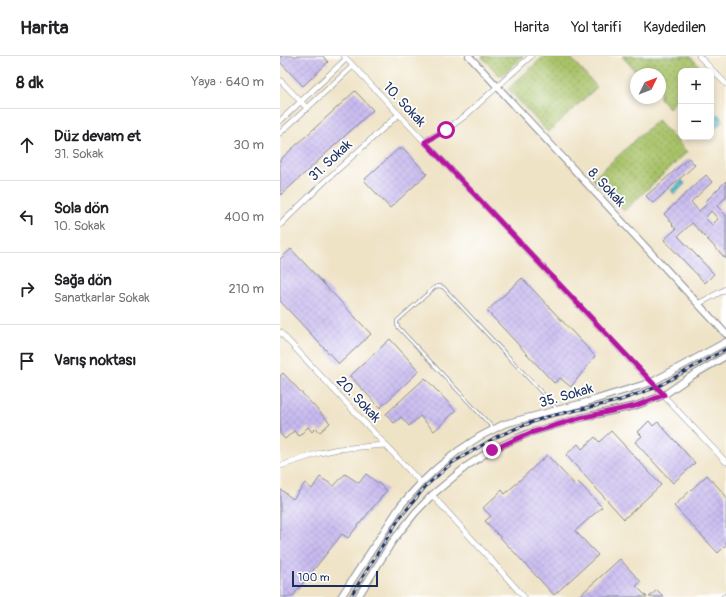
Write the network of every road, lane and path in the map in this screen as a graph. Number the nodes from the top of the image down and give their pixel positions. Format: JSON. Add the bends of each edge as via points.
{"nodes":[{"id":1,"x":469,"y":56,"type":"edge"},
{"id":2,"x":531,"y":56,"type":"edge"},
{"id":3,"x":699,"y":56,"type":"edge"},
{"id":4,"x":345,"y":57,"type":"edge"},
{"id":5,"x":353,"y":66,"type":"junction"},
{"id":6,"x":280,"y":80,"type":"edge"},
{"id":7,"x":726,"y":84,"type":"edge"},
{"id":8,"x":498,"y":86,"type":"junction"},
{"id":9,"x":300,"y":102,"type":"junction"},
{"id":10,"x":307,"y":108,"type":"junction"},
{"id":11,"x":398,"y":114,"type":"junction"},
{"id":12,"x":280,"y":121,"type":"edge"},
{"id":13,"x":280,"y":133,"type":"edge"},
{"id":14,"x":425,"y":142,"type":"junction"},
{"id":15,"x":280,"y":225,"type":"edge"},
{"id":16,"x":726,"y":289,"type":"edge"},
{"id":17,"x":698,"y":304,"type":"junction"},
{"id":18,"x":280,"y":332,"type":"edge"},
{"id":19,"x":726,"y":334,"type":"edge"},
{"id":20,"x":726,"y":342,"type":"edge"},
{"id":21,"x":726,"y":356,"type":"edge"},
{"id":22,"x":652,"y":382,"type":"junction"},
{"id":23,"x":664,"y":395,"type":"junction"},
{"id":24,"x":559,"y":410,"type":"junction"},
{"id":25,"x":494,"y":430,"type":"junction"},
{"id":26,"x":385,"y":445,"type":"junction"},
{"id":27,"x":726,"y":462,"type":"edge"},
{"id":28,"x":280,"y":466,"type":"edge"},
{"id":29,"x":421,"y":483,"type":"junction"},
{"id":30,"x":432,"y":495,"type":"junction"},
{"id":31,"x":340,"y":597,"type":"edge"},
{"id":32,"x":358,"y":597,"type":"edge"},
{"id":33,"x":524,"y":597,"type":"edge"}],
"edges":[{"from":1,"to":8,"type":"street","name":"8. Sokak"},
{"from":2,"to":8,"type":"street"},
{"from":3,"to":7,"type":"street"},
{"from":4,"to":5,"type":"street","name":"10. Sokak"},
{"from":4,"to":9,"type":"street"},
{"from":5,"to":10,"type":"street"},
{"from":5,"to":11,"type":"street","name":"10. Sokak"},
{"from":6,"to":9,"type":"street"},
{"from":8,"to":14,"type":"street","via":[[446,130]]},
{"from":8,"to":17,"type":"street","name":"8. Sokak"},
{"from":9,"to":10,"type":"street"},
{"from":9,"to":12,"type":"street"},
{"from":10,"to":13,"type":"street"},
{"from":11,"to":14,"type":"street","name":"10. Sokak"},
{"from":11,"to":15,"type":"street","name":"31. Sokak"},
{"from":14,"to":22,"type":"street","name":"10. Sokak"},
{"from":16,"to":17,"type":"street"},
{"from":17,"to":19,"type":"street","name":"8. Sokak"},
{"from":18,"to":26,"type":"street","name":"20. Sokak"},
{"from":20,"to":22,"type":"street","name":"35. Sokak"},
{"from":21,"to":23,"type":"street"},
{"from":22,"to":23,"type":"street","name":"10. Sokak"},
{"from":22,"to":24,"type":"street","name":"35. Sokak"},
{"from":23,"to":27,"type":"street","name":"10. Sokak"},
{"from":23,"to":30,"type":"street","via":[[635,406],[580,418],[530,433],[492,450],[467,466]]},
{"from":24,"to":25,"type":"street","name":"35. Sokak","via":[[504,424]]},
{"from":24,"to":25,"type":"lane","via":[[443,287],[435,287],[397,321],[398,327]]},
{"from":25,"to":29,"type":"street","name":"35. Sokak","via":[[458,451]]},
{"from":26,"to":28,"type":"street","via":[[338,449]]},
{"from":26,"to":29,"type":"street","name":"20. Sokak"},
{"from":29,"to":31,"type":"street","name":"35. Sokak","via":[[401,505]]},
{"from":30,"to":32,"type":"street","via":[[392,542]]},
{"from":30,"to":33,"type":"street"}]}
